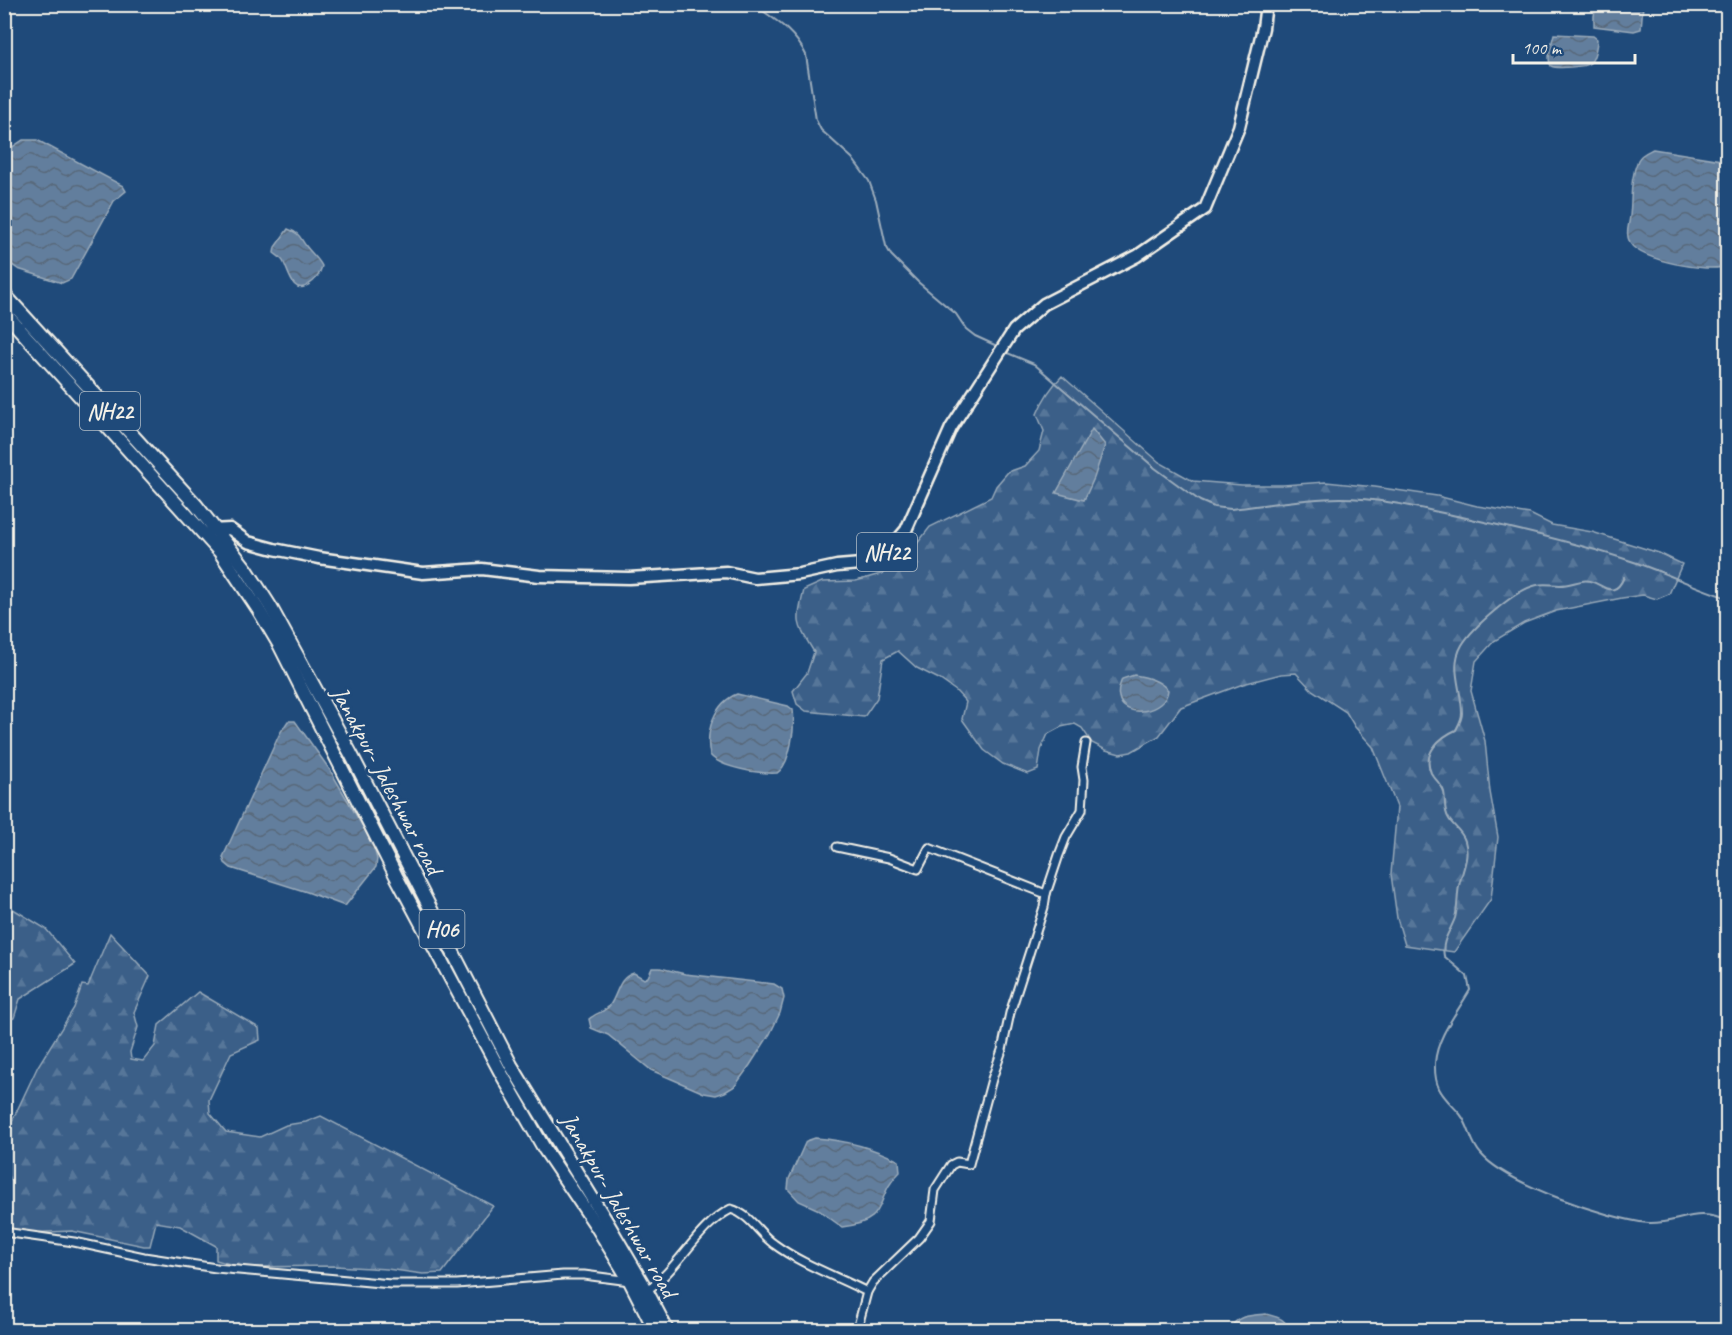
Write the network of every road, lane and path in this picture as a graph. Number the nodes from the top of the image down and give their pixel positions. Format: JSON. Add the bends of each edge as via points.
{"nodes":[{"id":1,"x":1266,"y":4,"type":"edge"},
{"id":2,"x":4,"y":294,"type":"edge"},
{"id":3,"x":4,"y":312,"type":"edge"},
{"id":4,"x":209,"y":532,"type":"junction"},
{"id":5,"x":1086,"y":743,"type":"dead end"},
{"id":6,"x":837,"y":847,"type":"dead end"},
{"id":7,"x":1046,"y":894,"type":"junction"},
{"id":8,"x":4,"y":1232,"type":"edge"},
{"id":9,"x":630,"y":1281,"type":"junction"},
{"id":10,"x":647,"y":1290,"type":"junction"},
{"id":11,"x":867,"y":1292,"type":"junction"},
{"id":12,"x":655,"y":1330,"type":"edge"},
{"id":13,"x":667,"y":1330,"type":"edge"},
{"id":14,"x":857,"y":1330,"type":"edge"}],
"edges":[{"from":1,"to":4,"type":"main road","number":"NH22","via":[[1239,127],[1205,209],[1137,256],[1044,304],[1014,330],[951,428],[906,530],[873,563],[755,578],[726,572],[629,578],[539,576],[482,568],[423,573],[274,549],[249,542],[230,529]]},
{"from":2,"to":4,"type":"highway","name":"Janakpur- Jaleshwar road","number":"NH22","via":[[196,506]]},
{"from":3,"to":4,"type":"highway","name":"Janakpur- Jaleshwar road","number":"NH22"},
{"from":4,"to":9,"type":"highway","name":"Janakpur- Jaleshwar road","number":"H06","via":[[280,646],[501,1073],[545,1150]]},
{"from":4,"to":10,"type":"highway","name":"Janakpur- Jaleshwar road","number":"H06","via":[[247,570],[280,624],[511,1065]]},
{"from":5,"to":7,"type":"street","via":[[1082,810],[1066,837]]},
{"from":6,"to":7,"type":"street","via":[[889,858],[918,869],[929,848]]},
{"from":7,"to":11,"type":"street","via":[[969,1164],[951,1165],[935,1190],[927,1228]]},
{"from":8,"to":9,"type":"street","via":[[216,1268],[391,1284],[458,1284],[574,1275]]},
{"from":9,"to":12,"type":"highway","name":"Janakpur- Jaleshwar road","number":"H06"},
{"from":10,"to":11,"type":"street","via":[[658,1284],[708,1227],[731,1209],[741,1211],[773,1243]]},
{"from":10,"to":13,"type":"highway","name":"Janakpur- Jaleshwar road","number":"H06"},
{"from":11,"to":14,"type":"street"}]}
